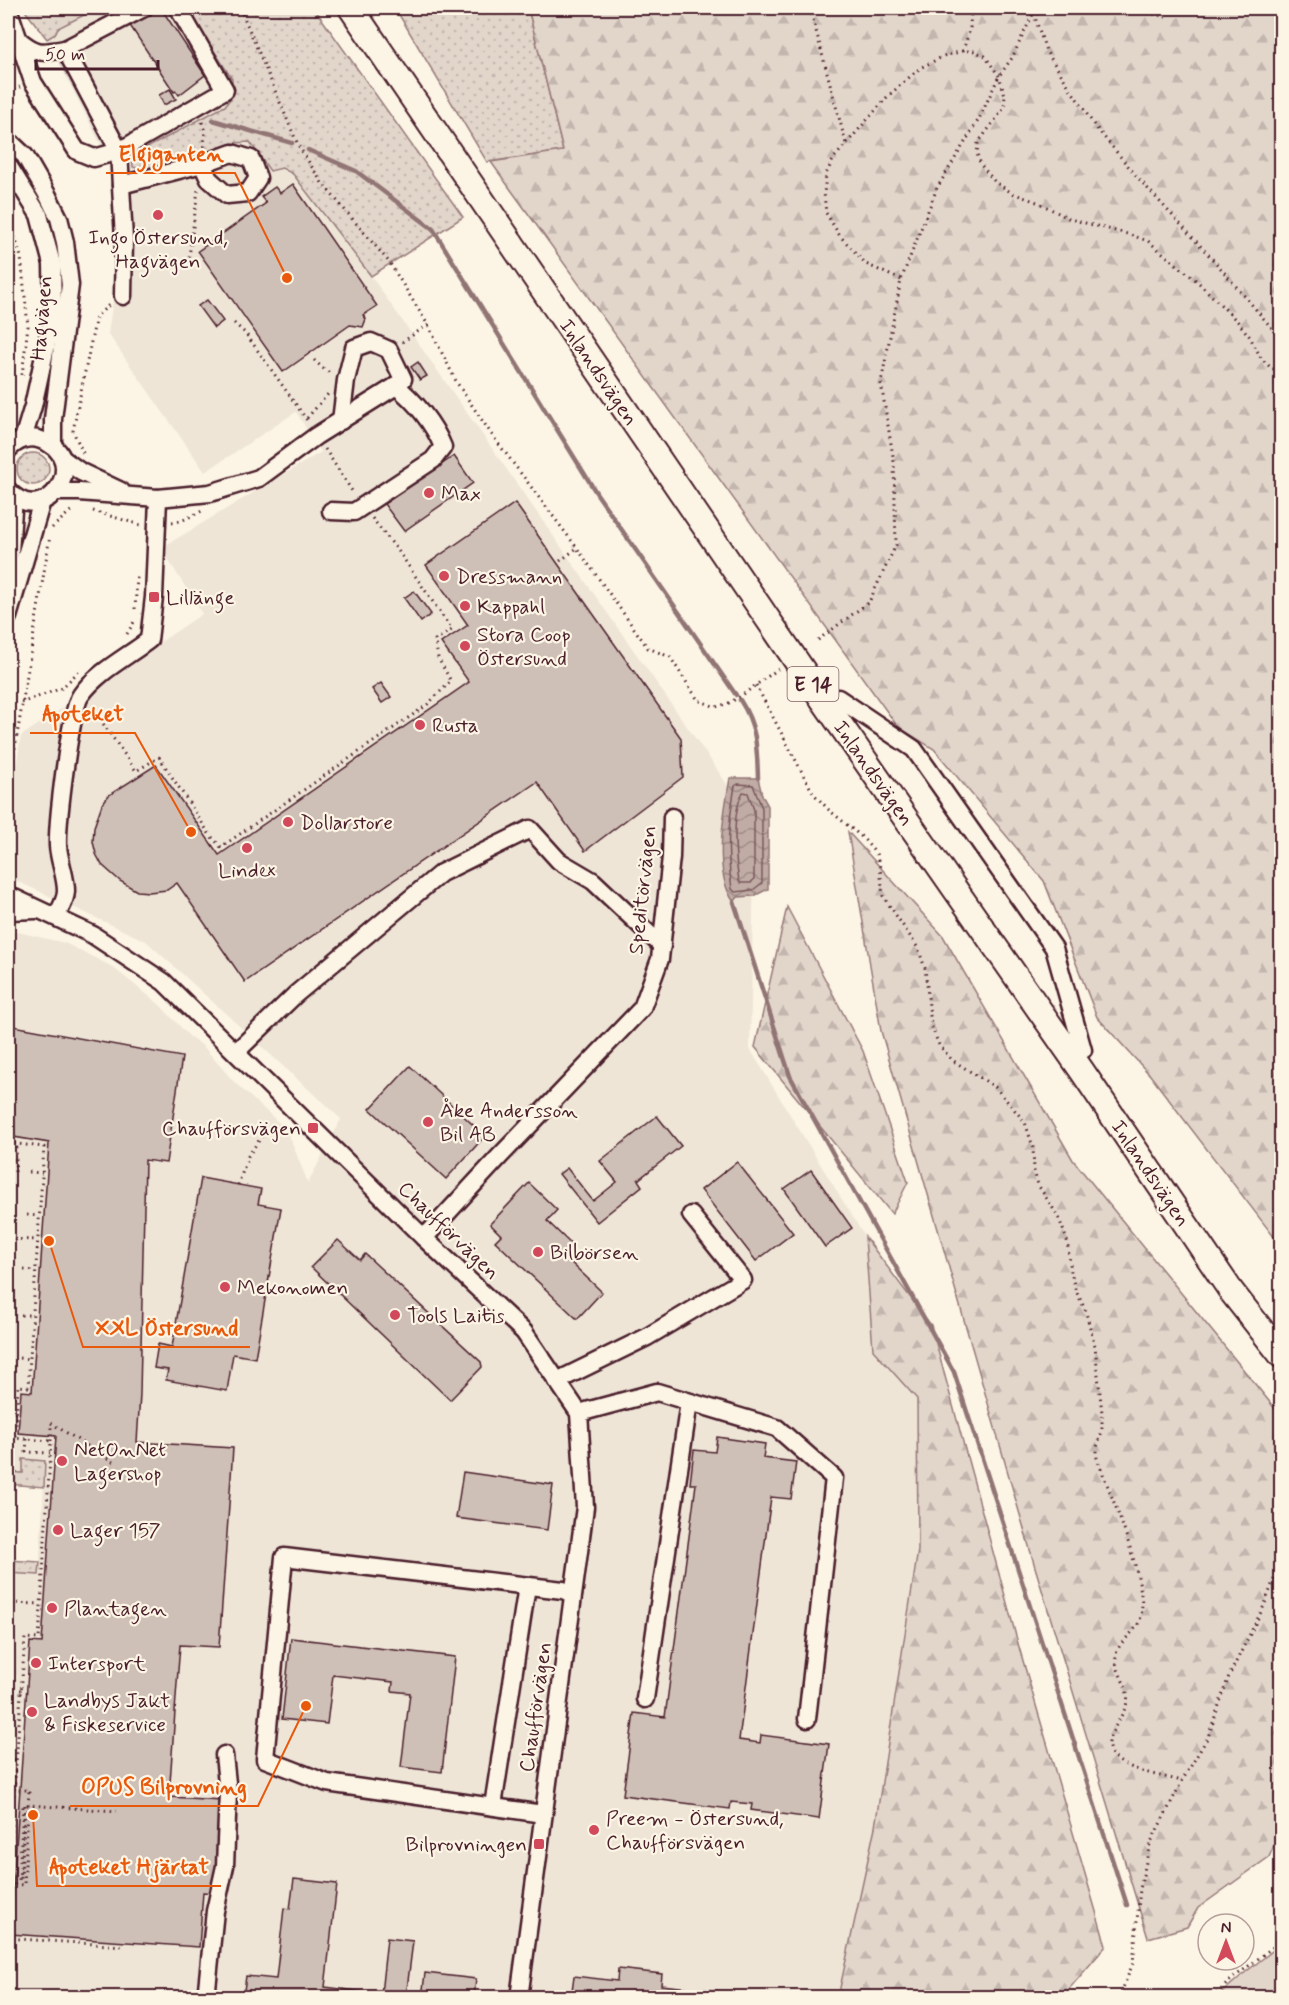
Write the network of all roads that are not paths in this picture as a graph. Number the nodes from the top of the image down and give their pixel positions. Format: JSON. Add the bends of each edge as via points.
{"nodes":[{"id":1,"x":8,"y":8,"type":"edge"},
{"id":2,"x":144,"y":8,"type":"edge"},
{"id":3,"x":177,"y":8,"type":"edge"},
{"id":4,"x":351,"y":8,"type":"edge"},
{"id":5,"x":367,"y":8,"type":"edge"},
{"id":6,"x":18,"y":39,"type":"junction"},
{"id":7,"x":65,"y":49,"type":"junction"},
{"id":8,"x":8,"y":140,"type":"edge"},
{"id":9,"x":119,"y":150,"type":"junction"},
{"id":10,"x":202,"y":164,"type":"dead end"},
{"id":11,"x":8,"y":165,"type":"edge"},
{"id":12,"x":121,"y":186,"type":"junction"},
{"id":13,"x":123,"y":296,"type":"road end"},
{"id":14,"x":396,"y":386,"type":"junction"},
{"id":15,"x":341,"y":421,"type":"junction"},
{"id":16,"x":23,"y":439,"type":"junction"},
{"id":17,"x":8,"y":450,"type":"edge"},
{"id":18,"x":58,"y":452,"type":"junction"},
{"id":19,"x":11,"y":493,"type":"edge"},
{"id":20,"x":49,"y":496,"type":"junction"},
{"id":21,"x":133,"y":496,"type":"junction"},
{"id":22,"x":158,"y":498,"type":"junction"},
{"id":23,"x":331,"y":511,"type":"dead end"},
{"id":24,"x":8,"y":580,"type":"edge"},
{"id":25,"x":8,"y":617,"type":"edge"},
{"id":26,"x":838,"y":698,"type":"junction"},
{"id":27,"x":672,"y":817,"type":"dead end"},
{"id":28,"x":8,"y":895,"type":"edge"},
{"id":29,"x":37,"y":910,"type":"junction"},
{"id":30,"x":8,"y":911,"type":"edge"},
{"id":31,"x":56,"y":917,"type":"junction"},
{"id":32,"x":662,"y":946,"type":"junction"},
{"id":33,"x":1083,"y":1050,"type":"junction"},
{"id":34,"x":236,"y":1053,"type":"junction"},
{"id":35,"x":691,"y":1215,"type":"dead end"},
{"id":36,"x":424,"y":1238,"type":"junction"},
{"id":37,"x":1281,"y":1331,"type":"edge"},
{"id":38,"x":1281,"y":1356,"type":"edge"},
{"id":39,"x":557,"y":1381,"type":"junction"},
{"id":40,"x":689,"y":1402,"type":"junction"},
{"id":41,"x":579,"y":1413,"type":"junction"},
{"id":42,"x":527,"y":1586,"type":"junction"},
{"id":43,"x":573,"y":1594,"type":"junction"},
{"id":44,"x":645,"y":1699,"type":"dead end"},
{"id":45,"x":807,"y":1719,"type":"dead end"},
{"id":46,"x":224,"y":1755,"type":"dead end"},
{"id":47,"x":494,"y":1806,"type":"junction"},
{"id":48,"x":543,"y":1814,"type":"junction"},
{"id":49,"x":206,"y":1998,"type":"edge"},
{"id":50,"x":519,"y":1998,"type":"edge"}],
"edges":[{"from":1,"to":6,"type":"street"},
{"from":2,"to":7,"type":"street"},
{"from":3,"to":9,"type":"street","via":[[225,90]]},
{"from":4,"to":38,"type":"highway","name":"Inlandsvägen","number":"E 14","via":[[803,670],[1231,1290]]},
{"from":5,"to":26,"type":"highway","name":"Inlandsvägen","number":"E 14","via":[[416,74]]},
{"from":6,"to":7,"type":"street","via":[[33,51]]},
{"from":6,"to":9,"type":"street","via":[[33,82],[77,151],[94,158]]},
{"from":7,"to":9,"type":"street"},
{"from":8,"to":18,"type":"street","name":"Hagvägen","via":[[25,156],[48,195],[65,242],[70,285],[53,419]]},
{"from":9,"to":12,"type":"street"},
{"from":10,"to":12,"type":"street"},
{"from":11,"to":16,"type":"street","name":"Hagvägen","via":[[39,215],[52,264],[53,315]]},
{"from":12,"to":13,"type":"street"},
{"from":14,"to":15,"type":"street"},
{"from":14,"to":15,"type":"street","via":[[403,379],[389,350],[371,342],[354,348]]},
{"from":14,"to":23,"type":"street","via":[[438,434],[443,447],[433,460],[354,512]]},
{"from":15,"to":22,"type":"street","via":[[258,478],[210,493]]},
{"from":16,"to":17,"type":"street"},
{"from":16,"to":18,"type":"street","via":[[39,438]]},
{"from":18,"to":20,"type":"street","name":"Hagvägen","via":[[63,480]]},
{"from":18,"to":21,"type":"street","via":[[81,472]]},
{"from":19,"to":20,"type":"street","via":[[25,502]]},
{"from":19,"to":24,"type":"street"},
{"from":20,"to":21,"type":"street","via":[[79,492]]},
{"from":20,"to":25,"type":"street"},
{"from":21,"to":22,"type":"street"},
{"from":22,"to":31,"type":"street","via":[[149,640],[101,675],[79,698],[74,712],[58,846],[66,892]]},
{"from":26,"to":33,"type":"highway","name":"Inlandsvägen","number":"E 14"},
{"from":26,"to":33,"type":"street","via":[[914,749],[1048,939],[1054,948]]},
{"from":27,"to":32,"type":"street","name":"Speditörvägen"},
{"from":28,"to":29,"type":"street","name":"Chaufförvägen"},
{"from":29,"to":30,"type":"street","name":"Chaufförvägen"},
{"from":29,"to":31,"type":"street","name":"Chaufförvägen"},
{"from":31,"to":34,"type":"street","name":"Chaufförvägen","via":[[107,942],[164,982]]},
{"from":32,"to":34,"type":"street","via":[[593,881],[559,861],[530,829],[441,873],[296,994]]},
{"from":32,"to":36,"type":"street","name":"Speditörvägen","via":[[642,1008]]},
{"from":33,"to":37,"type":"highway","name":"Inlandsvägen","number":"E 14"},
{"from":34,"to":36,"type":"street","name":"Chaufförvägen"},
{"from":35,"to":39,"type":"street","via":[[742,1280],[647,1337]]},
{"from":36,"to":39,"type":"street","name":"Chaufförvägen","via":[[524,1332]]},
{"from":39,"to":41,"type":"street","name":"Chaufförvägen"},
{"from":40,"to":41,"type":"street","via":[[657,1392]]},
{"from":40,"to":44,"type":"street"},
{"from":40,"to":45,"type":"street","via":[[777,1428],[834,1478]]},
{"from":41,"to":43,"type":"street","name":"Chaufförvägen","via":[[585,1507]]},
{"from":42,"to":43,"type":"street"},
{"from":42,"to":47,"type":"street"},
{"from":42,"to":47,"type":"street","via":[[284,1557],[265,1759],[327,1783]]},
{"from":43,"to":48,"type":"street","name":"Chaufförvägen"},
{"from":46,"to":49,"type":"street","via":[[228,1792],[225,1866],[215,1911]]},
{"from":47,"to":48,"type":"street"},
{"from":48,"to":50,"type":"street","name":"Chaufförvägen"}]}
